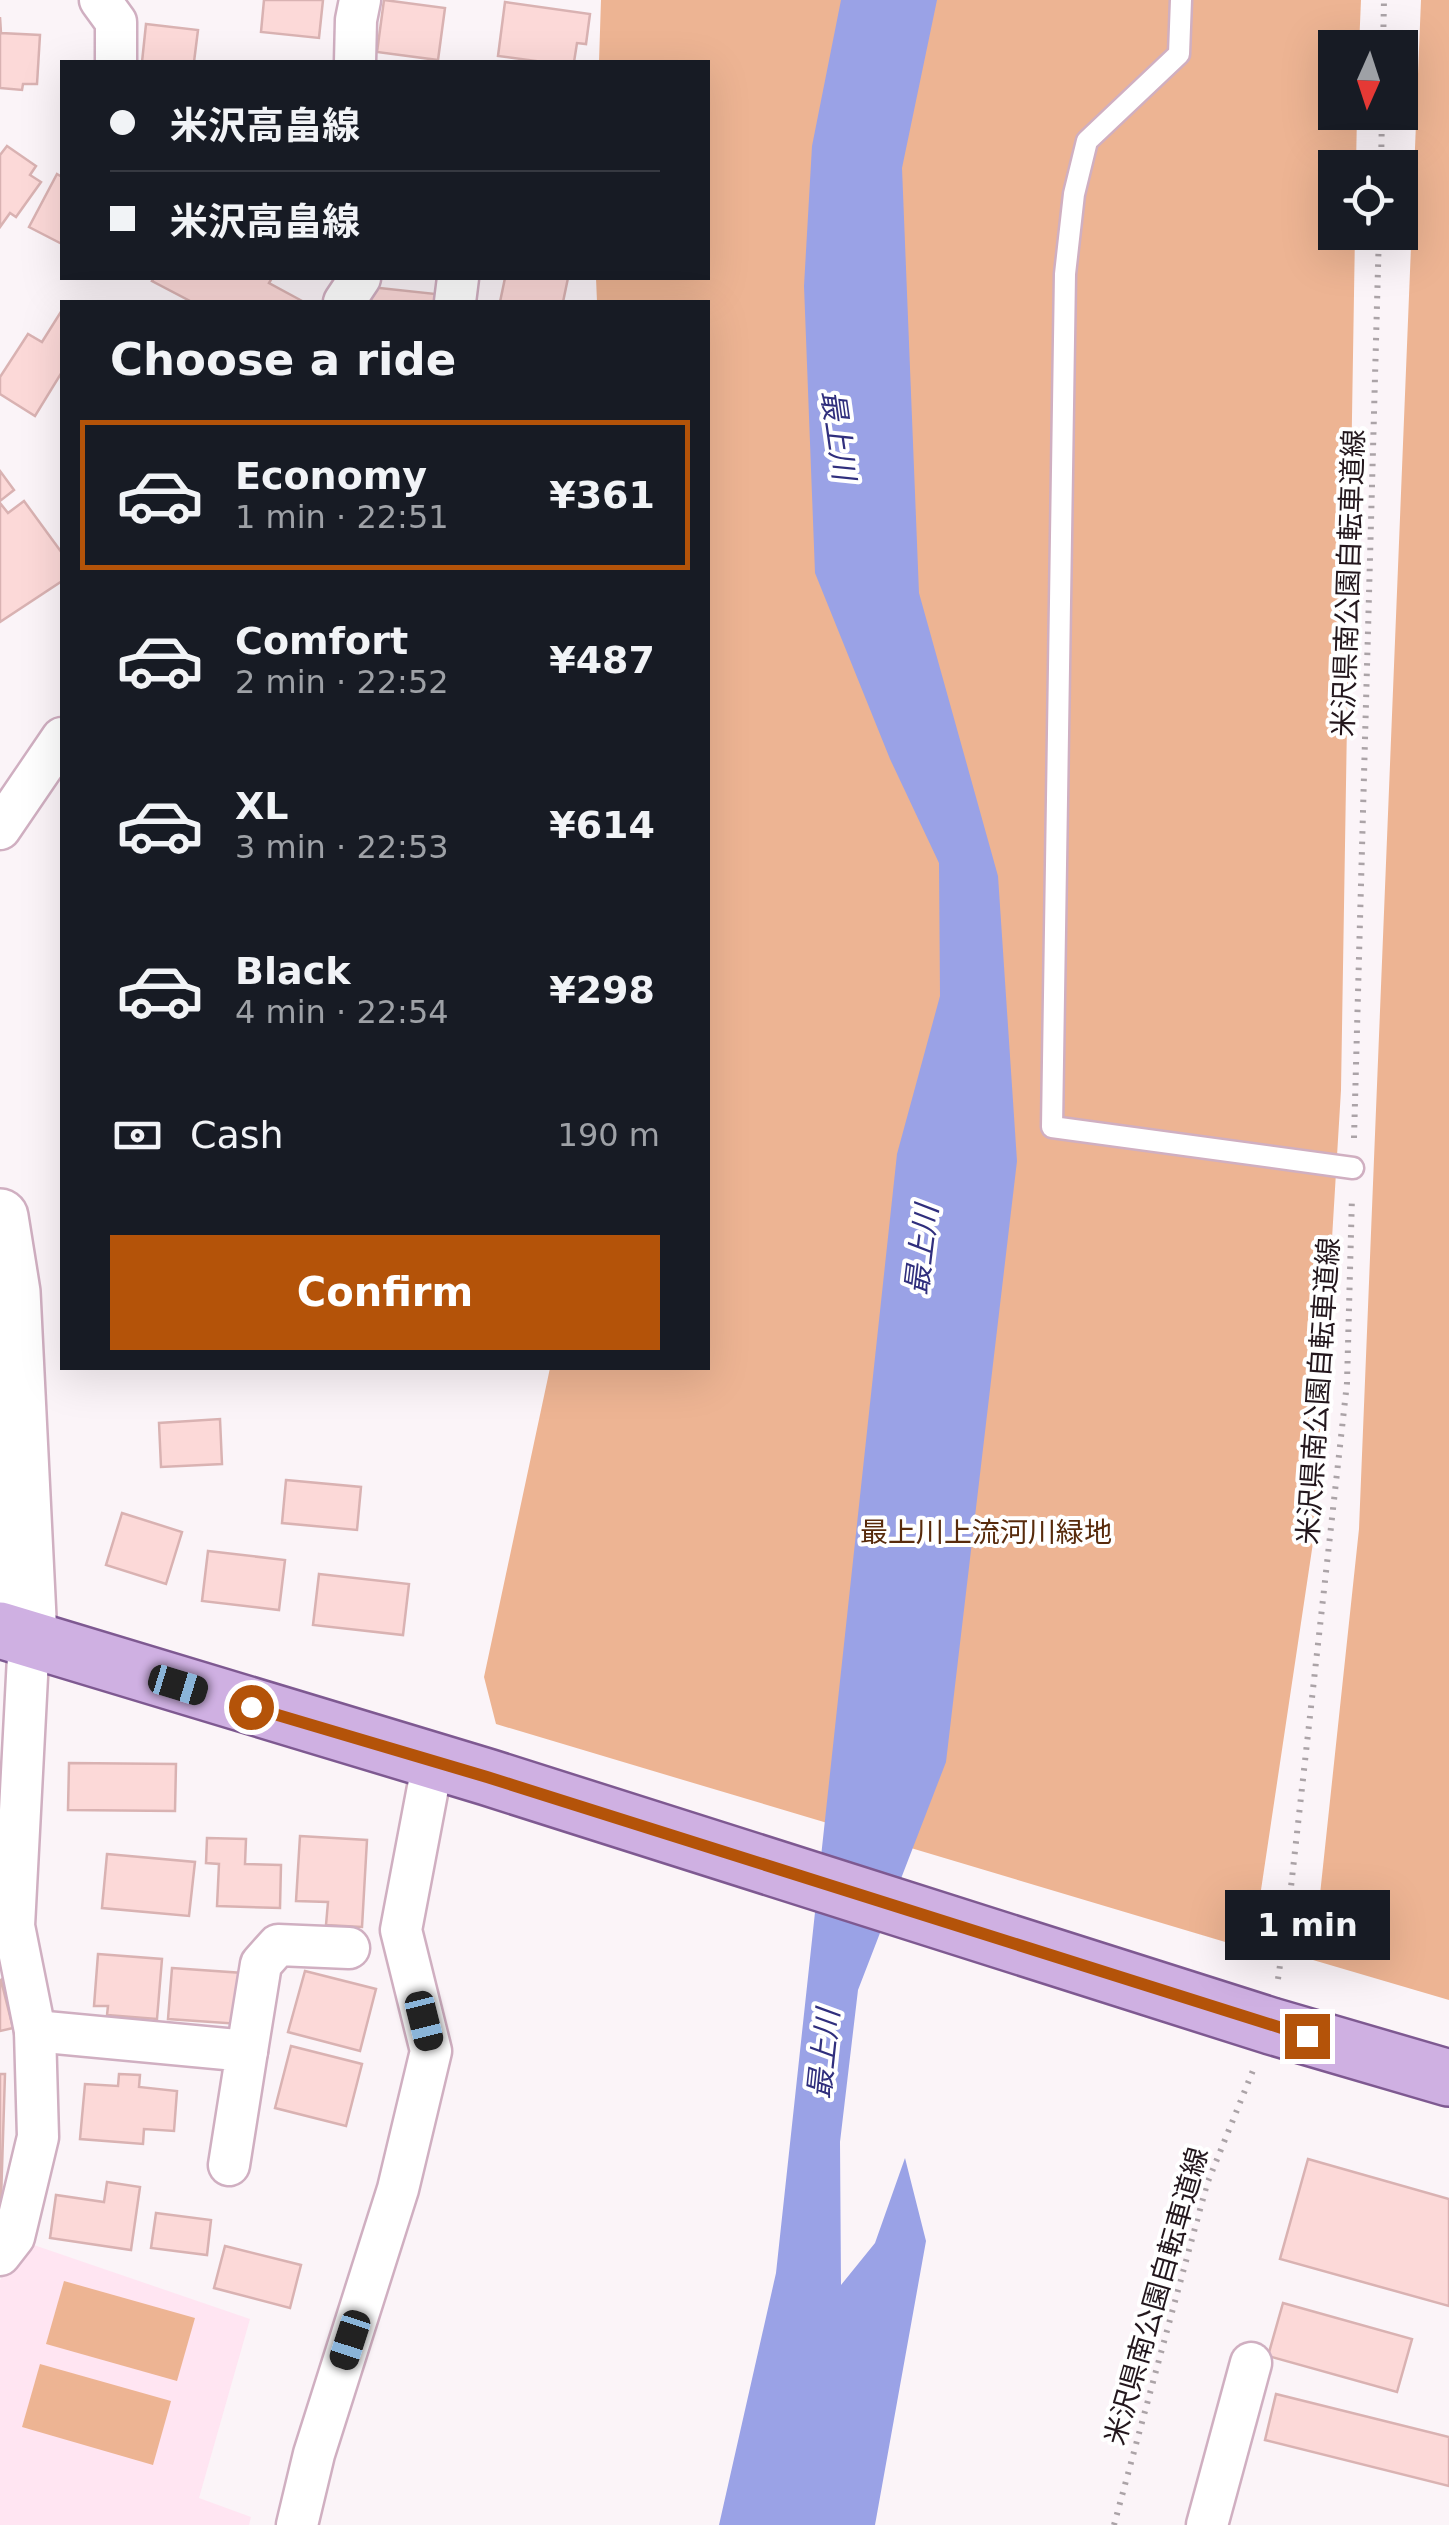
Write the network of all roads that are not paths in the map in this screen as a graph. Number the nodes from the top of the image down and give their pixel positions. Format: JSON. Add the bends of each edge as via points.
{"nodes":[{"id":1,"x":100,"y":0,"type":"edge"},
{"id":2,"x":360,"y":0,"type":"edge"},
{"id":3,"x":1181,"y":0,"type":"edge"},
{"id":4,"x":116,"y":60,"type":"edge"},
{"id":5,"x":356,"y":60,"type":"edge"},
{"id":6,"x":60,"y":741,"type":"edge"},
{"id":7,"x":0,"y":830,"type":"edge"},
{"id":8,"x":1353,"y":1168,"type":"road end"},
{"id":9,"x":0,"y":1217,"type":"edge"},
{"id":10,"x":14,"y":1634,"type":"edge"},
{"id":11,"x":433,"y":1761,"type":"junction"},
{"id":12,"x":349,"y":1948,"type":"dead end"},
{"id":13,"x":35,"y":2031,"type":"junction"},
{"id":14,"x":247,"y":2051,"type":"junction"},
{"id":15,"x":1449,"y":2078,"type":"edge"},
{"id":16,"x":229,"y":2165,"type":"dead end"},
{"id":17,"x":0,"y":2255,"type":"edge"},
{"id":18,"x":1251,"y":2363,"type":"dead end"},
{"id":19,"x":296,"y":2525,"type":"edge"},
{"id":20,"x":1207,"y":2525,"type":"edge"}],
"edges":[{"from":1,"to":4,"type":"street","via":[[116,22]]},
{"from":2,"to":5,"type":"street"},
{"from":3,"to":8,"type":"lane","via":[[1179,54],[1087,141],[1074,194],[1065,274],[1052,1128]]},
{"from":6,"to":7,"type":"street"},
{"from":9,"to":10,"type":"street","via":[[12,1292]]},
{"from":10,"to":11,"type":"main road"},
{"from":10,"to":13,"type":"street","via":[[14,1926]]},
{"from":11,"to":15,"type":"main road"},
{"from":11,"to":19,"type":"street","via":[[401,1930],[431,2051],[398,2190]]},
{"from":12,"to":14,"type":"street","via":[[278,1945],[262,1964]]},
{"from":13,"to":14,"type":"street"},
{"from":13,"to":17,"type":"street","via":[[38,2138],[14,2236]]},
{"from":14,"to":16,"type":"street"},
{"from":18,"to":20,"type":"street"}]}
